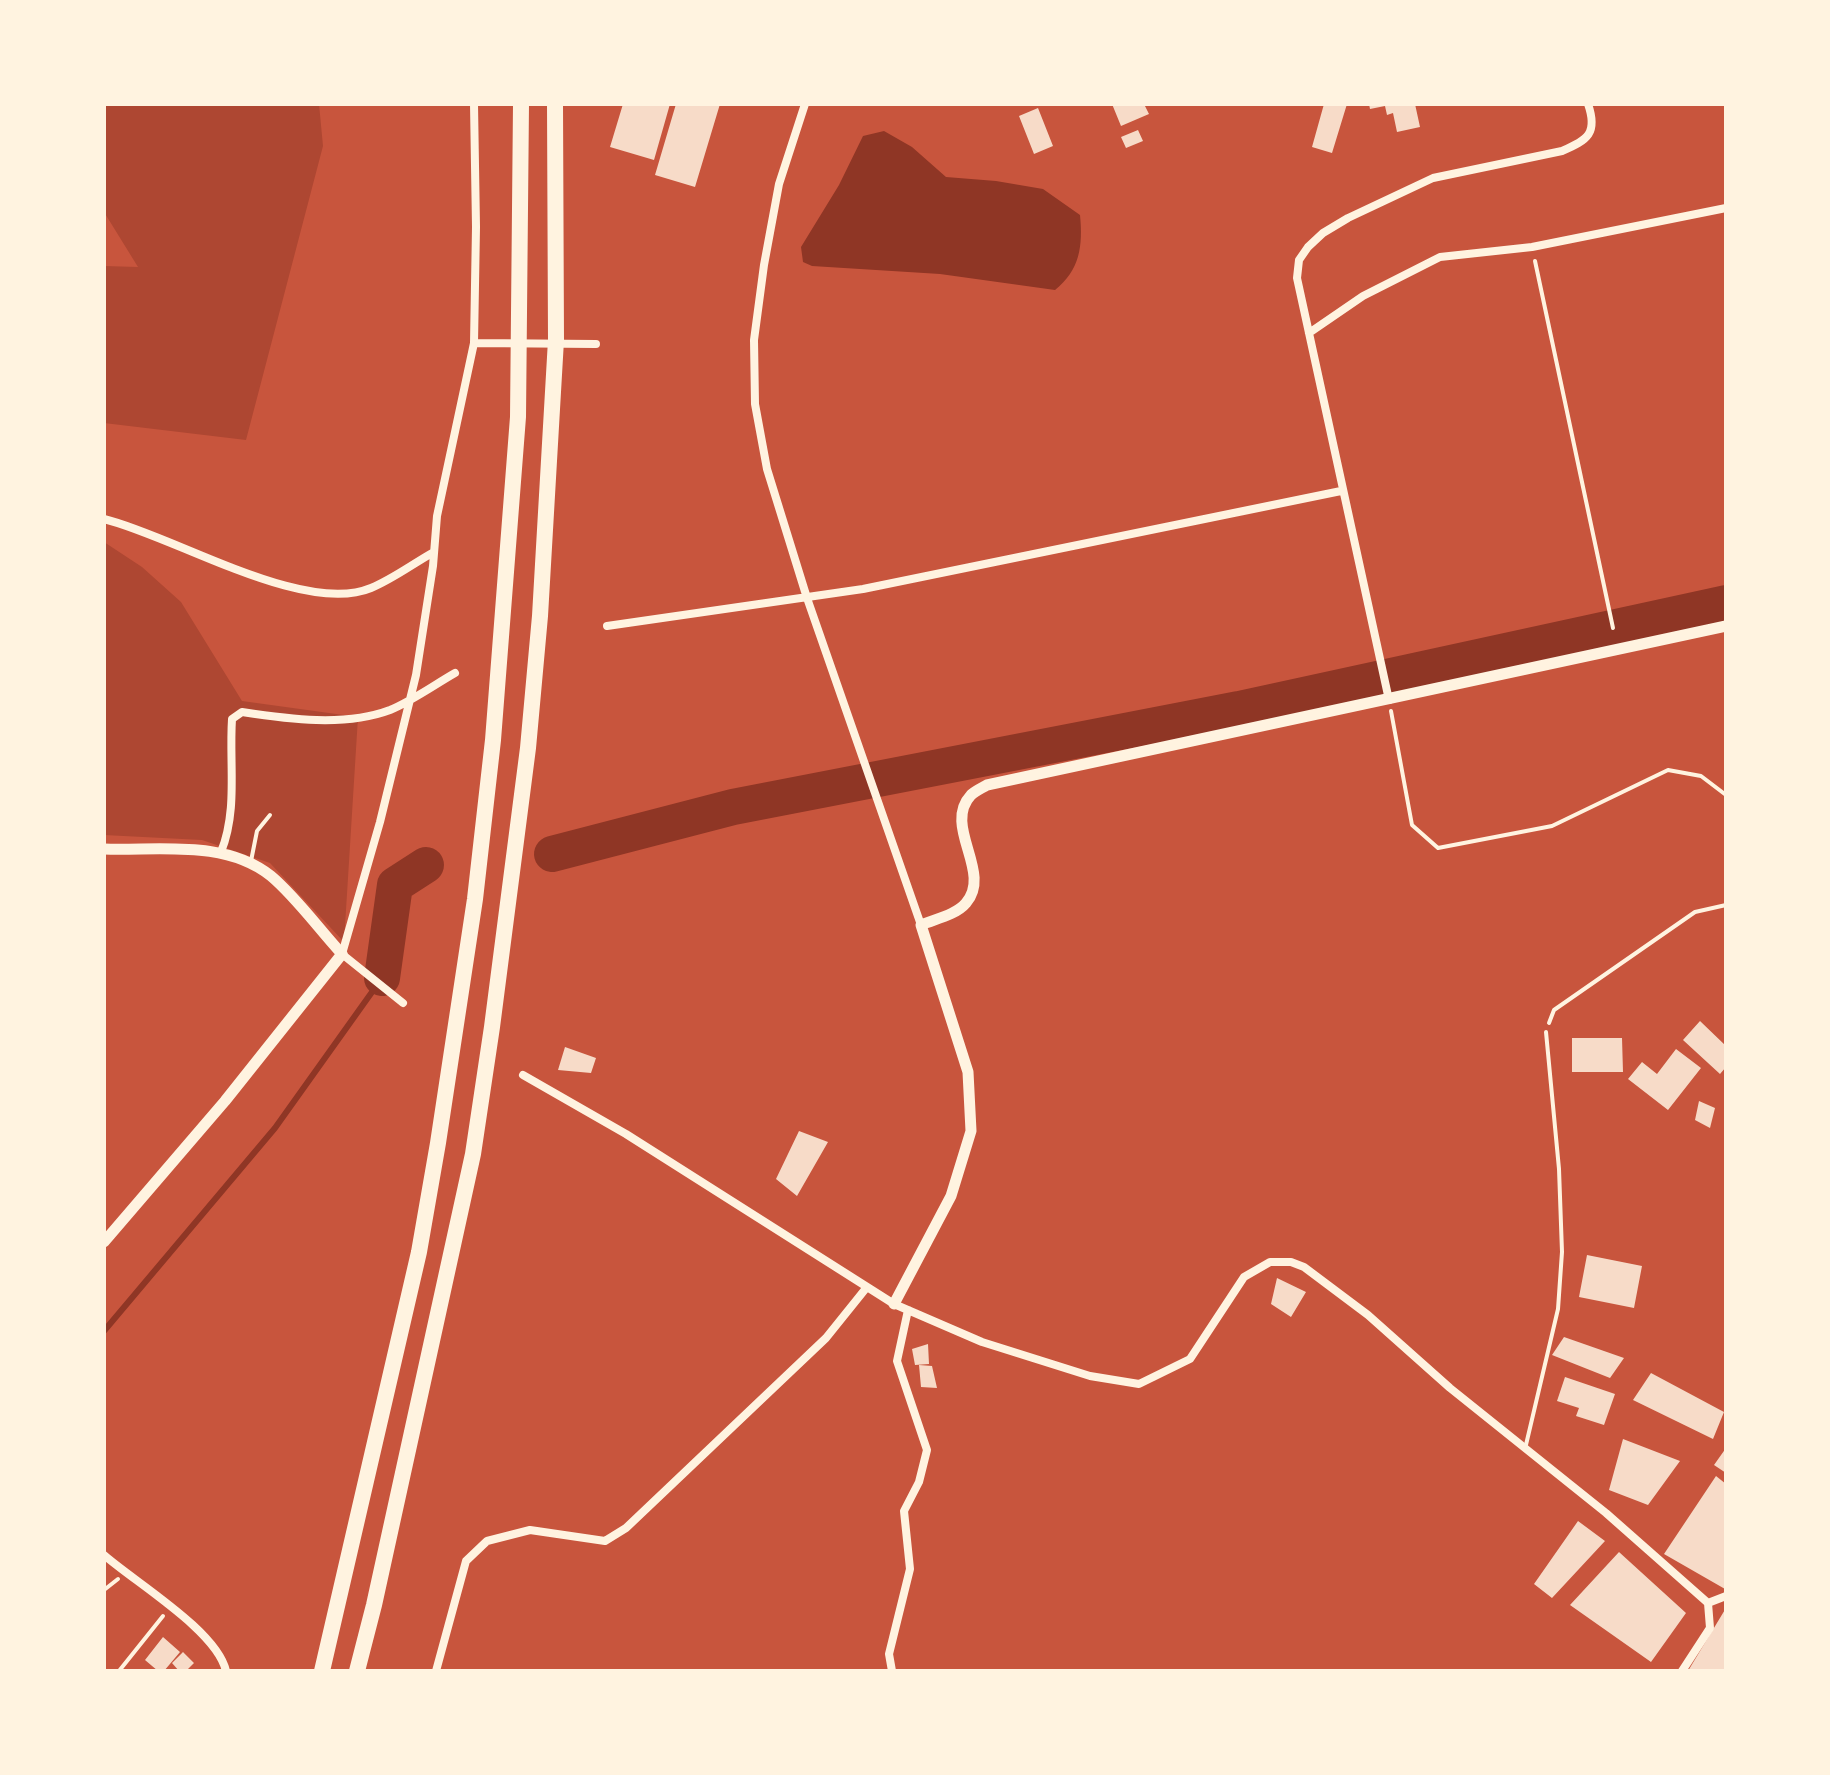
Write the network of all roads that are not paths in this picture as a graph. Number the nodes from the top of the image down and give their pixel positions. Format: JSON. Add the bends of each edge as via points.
{"nodes":[{"id":1,"x":474,"y":104,"type":"edge"},
{"id":2,"x":521,"y":104,"type":"edge"},
{"id":3,"x":555,"y":104,"type":"edge"},
{"id":4,"x":805,"y":104,"type":"edge"},
{"id":5,"x":1588,"y":104,"type":"edge"},
{"id":6,"x":1726,"y":208,"type":"edge"},
{"id":7,"x":1309,"y":333,"type":"junction"},
{"id":8,"x":474,"y":343,"type":"junction"},
{"id":9,"x":596,"y":344,"type":"dead end"},
{"id":10,"x":1341,"y":491,"type":"junction"},
{"id":11,"x":104,"y":519,"type":"edge"},
{"id":12,"x":434,"y":552,"type":"junction"},
{"id":13,"x":807,"y":598,"type":"junction"},
{"id":14,"x":607,"y":626,"type":"dead end"},
{"id":15,"x":1726,"y":626,"type":"edge"},
{"id":16,"x":455,"y":673,"type":"dead end"},
{"id":17,"x":1387,"y":695,"type":"junction"},
{"id":18,"x":411,"y":698,"type":"junction"},
{"id":19,"x":270,"y":815,"type":"dead end"},
{"id":20,"x":104,"y":849,"type":"edge"},
{"id":21,"x":221,"y":852,"type":"junction"},
{"id":22,"x":250,"y":863,"type":"junction"},
{"id":23,"x":921,"y":925,"type":"junction"},
{"id":24,"x":342,"y":954,"type":"junction"},
{"id":25,"x":403,"y":1003,"type":"dead end"},
{"id":26,"x":1546,"y":1032,"type":"road end"},
{"id":27,"x":523,"y":1075,"type":"dead end"},
{"id":28,"x":104,"y":1242,"type":"edge"},
{"id":29,"x":867,"y":1287,"type":"junction"},
{"id":30,"x":894,"y":1304,"type":"junction"},
{"id":31,"x":908,"y":1310,"type":"junction"},
{"id":32,"x":1525,"y":1450,"type":"junction"},
{"id":33,"x":104,"y":1555,"type":"edge"},
{"id":34,"x":1726,"y":1596,"type":"edge"},
{"id":35,"x":1708,"y":1603,"type":"junction"},
{"id":36,"x":226,"y":1671,"type":"edge"},
{"id":37,"x":322,"y":1671,"type":"edge"},
{"id":38,"x":357,"y":1671,"type":"edge"},
{"id":39,"x":436,"y":1671,"type":"edge"},
{"id":40,"x":892,"y":1671,"type":"edge"},
{"id":41,"x":1682,"y":1671,"type":"edge"}],
"edges":[{"from":1,"to":8,"type":"street"},
{"from":2,"to":37,"type":"highway","via":[[518,417],[475,899],[419,1252]]},
{"from":3,"to":38,"type":"highway","via":[[556,340],[528,748],[473,1154]]},
{"from":4,"to":13,"type":"street","via":[[779,184],[754,340],[755,404],[767,469]]},
{"from":5,"to":7,"type":"street","via":[[1590,132],[1582,143],[1433,178],[1323,233],[1299,260],[1297,278]]},
{"from":6,"to":7,"type":"street","via":[[1532,247],[1440,257],[1363,296]]},
{"from":7,"to":10,"type":"street"},
{"from":8,"to":9,"type":"street"},
{"from":8,"to":12,"type":"street","via":[[447,462]]},
{"from":10,"to":13,"type":"street"},
{"from":10,"to":17,"type":"street"},
{"from":11,"to":12,"type":"street","via":[[288,588],[326,596],[369,589]]},
{"from":12,"to":18,"type":"street"},
{"from":13,"to":14,"type":"street"},
{"from":13,"to":23,"type":"street"},
{"from":15,"to":17,"type":"street"},
{"from":16,"to":18,"type":"street"},
{"from":17,"to":23,"type":"street","via":[[987,785],[971,795],[963,809],[974,879],[971,894],[954,912]]},
{"from":18,"to":21,"type":"street","via":[[390,710],[321,721],[242,712],[232,719],[231,813]]},
{"from":18,"to":24,"type":"street"},
{"from":19,"to":22,"type":"lane","via":[[257,831]]},
{"from":20,"to":21,"type":"street"},
{"from":21,"to":22,"type":"street"},
{"from":22,"to":24,"type":"street","via":[[271,876]]},
{"from":23,"to":30,"type":"street","via":[[968,1072],[971,1131],[951,1196]]},
{"from":24,"to":25,"type":"street"},
{"from":24,"to":28,"type":"street"},
{"from":26,"to":32,"type":"lane","via":[[1562,1252],[1558,1309]]},
{"from":27,"to":29,"type":"street"},
{"from":29,"to":30,"type":"street"},
{"from":29,"to":39,"type":"street","via":[[826,1338],[626,1528],[605,1541],[530,1530],[487,1541],[466,1561]]},
{"from":30,"to":31,"type":"street"},
{"from":31,"to":32,"type":"street","via":[[982,1342],[1090,1376],[1139,1384],[1190,1359],[1244,1277],[1270,1262],[1291,1262],[1368,1315]]},
{"from":31,"to":40,"type":"street","via":[[897,1361],[927,1450],[904,1511],[910,1569],[889,1654]]},
{"from":32,"to":35,"type":"street"},
{"from":33,"to":36,"type":"street","via":[[206,1636]]},
{"from":34,"to":35,"type":"street"},
{"from":35,"to":41,"type":"street","via":[[1710,1628]]}]}
